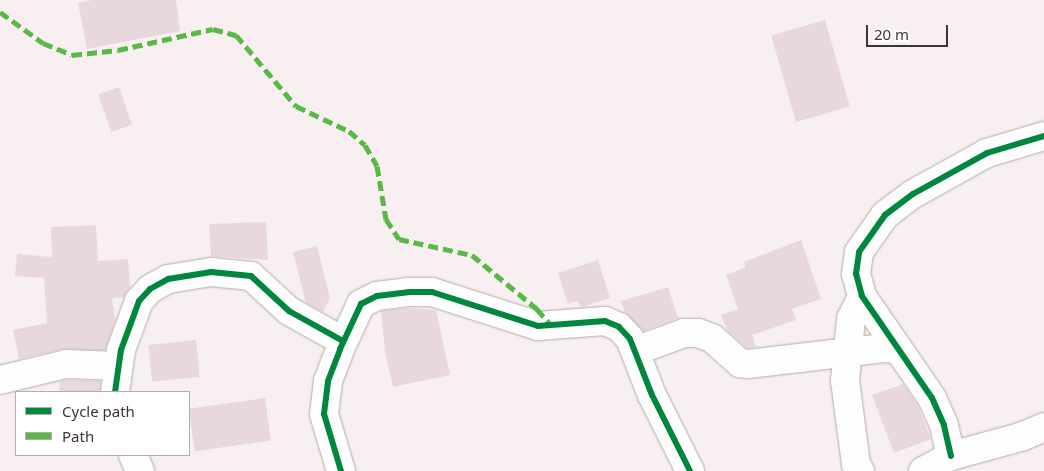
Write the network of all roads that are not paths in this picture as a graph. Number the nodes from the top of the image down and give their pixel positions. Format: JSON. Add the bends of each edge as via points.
{"nodes":[{"id":1,"x":1044,"y":136,"type":"edge"},
{"id":2,"x":862,"y":296,"type":"junction"},
{"id":3,"x":343,"y":341,"type":"junction"},
{"id":4,"x":898,"y":349,"type":"junction"},
{"id":5,"x":636,"y":351,"type":"junction"},
{"id":6,"x":849,"y":354,"type":"junction"},
{"id":7,"x":118,"y":366,"type":"junction"},
{"id":8,"x":0,"y":380,"type":"edge"},
{"id":9,"x":115,"y":391,"type":"edge"},
{"id":10,"x":1044,"y":427,"type":"edge"},
{"id":11,"x":133,"y":456,"type":"edge"},
{"id":12,"x":951,"y":456,"type":"junction"},
{"id":13,"x":140,"y":471,"type":"edge"},
{"id":14,"x":341,"y":471,"type":"edge"},
{"id":15,"x":690,"y":471,"type":"edge"},
{"id":16,"x":860,"y":471,"type":"edge"},
{"id":17,"x":923,"y":471,"type":"edge"}],
"edges":[{"from":1,"to":2,"type":"street","via":[[987,153],[957,167],[886,215],[859,252],[856,274]]},
{"from":2,"to":4,"type":"street"},
{"from":2,"to":6,"type":"street","via":[[851,320]]},
{"from":3,"to":5,"type":"street","via":[[361,304],[377,296],[432,292],[538,326],[605,321],[619,327]]},
{"from":3,"to":7,"type":"street","via":[[289,311],[251,276],[211,272],[168,279],[150,289],[139,301],[129,324]]},
{"from":3,"to":14,"type":"street","via":[[328,381],[324,414]]},
{"from":4,"to":6,"type":"street"},
{"from":4,"to":12,"type":"street","via":[[932,398],[944,424]]},
{"from":5,"to":6,"type":"street","via":[[667,337],[698,333],[712,338],[740,363]]},
{"from":5,"to":15,"type":"street","via":[[652,395]]},
{"from":6,"to":16,"type":"street","via":[[845,381],[856,464]]},
{"from":7,"to":8,"type":"street","via":[[66,364]]},
{"from":7,"to":9,"type":"street"},
{"from":10,"to":12,"type":"street","via":[[1021,437]]},
{"from":11,"to":13,"type":"street"},
{"from":12,"to":17,"type":"street"}]}
